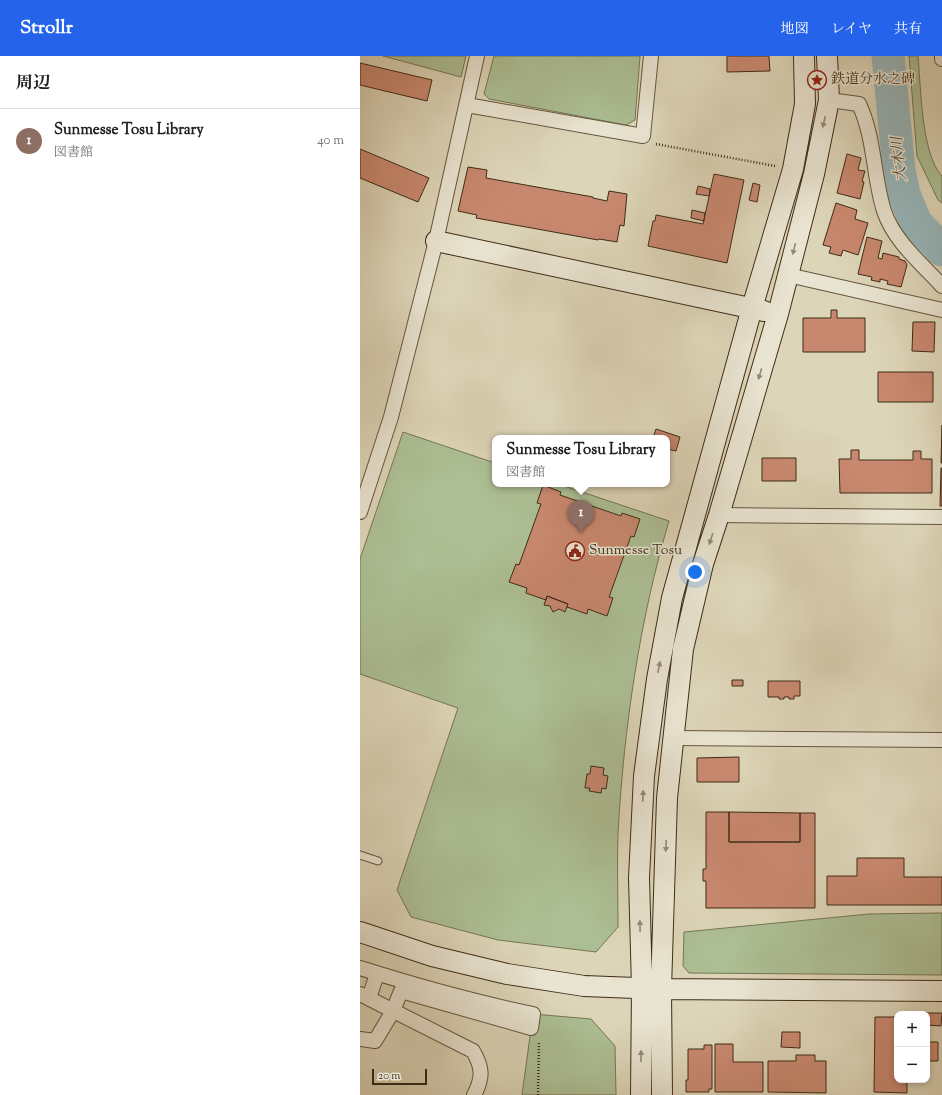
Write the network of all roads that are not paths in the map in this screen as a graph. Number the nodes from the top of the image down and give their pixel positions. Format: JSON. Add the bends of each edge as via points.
{"nodes":[{"id":1,"x":477,"y":56,"type":"edge"},
{"id":2,"x":651,"y":56,"type":"edge"},
{"id":3,"x":804,"y":56,"type":"edge"},
{"id":4,"x":827,"y":56,"type":"edge"},
{"id":5,"x":829,"y":100,"type":"junction"},
{"id":6,"x":466,"y":105,"type":"junction"},
{"id":7,"x":436,"y":241,"type":"junction"},
{"id":8,"x":788,"y":275,"type":"junction"},
{"id":9,"x":942,"y":286,"type":"edge"},
{"id":10,"x":752,"y":308,"type":"junction"},
{"id":11,"x":942,"y":310,"type":"edge"},
{"id":12,"x":778,"y":314,"type":"junction"},
{"id":13,"x":360,"y":512,"type":"edge"},
{"id":14,"x":719,"y":515,"type":"junction"},
{"id":15,"x":942,"y":517,"type":"edge"},
{"id":16,"x":673,"y":738,"type":"junction"},
{"id":17,"x":942,"y":740,"type":"edge"},
{"id":18,"x":360,"y":855,"type":"edge"},
{"id":19,"x":378,"y":861,"type":"dead end"},
{"id":20,"x":360,"y":932,"type":"edge"},
{"id":21,"x":360,"y":968,"type":"edge"},
{"id":22,"x":377,"y":974,"type":"junction"},
{"id":23,"x":651,"y":988,"type":"junction"},
{"id":24,"x":942,"y":991,"type":"edge"},
{"id":25,"x":365,"y":996,"type":"edge"},
{"id":26,"x":393,"y":1011,"type":"junction"},
{"id":27,"x":360,"y":1039,"type":"edge"},
{"id":28,"x":474,"y":1095,"type":"edge"},
{"id":29,"x":641,"y":1095,"type":"edge"},
{"id":30,"x":662,"y":1095,"type":"edge"}],
"edges":[{"from":1,"to":6,"type":"street"},
{"from":2,"to":6,"type":"street","via":[[643,136]]},
{"from":3,"to":10,"type":"street","via":[[805,104],[793,169]]},
{"from":4,"to":5,"type":"street"},
{"from":5,"to":8,"type":"street","one_way":true,"via":[[814,174]]},
{"from":5,"to":9,"type":"street","via":[[859,104],[867,120],[884,211],[896,236]]},
{"from":6,"to":7,"type":"street"},
{"from":7,"to":10,"type":"street"},
{"from":7,"to":13,"type":"street","via":[[391,417]]},
{"from":8,"to":11,"type":"street"},
{"from":8,"to":12,"type":"street"},
{"from":10,"to":12,"type":"street"},
{"from":23,"to":10,"type":"street","one_way":true,"via":[[639,878],[643,791],[657,679],[672,598]]},
{"from":12,"to":14,"type":"street","one_way":true},
{"from":14,"to":15,"type":"street"},
{"from":14,"to":16,"type":"street","one_way":true,"via":[[703,564],[684,649]]},
{"from":16,"to":17,"type":"street"},
{"from":16,"to":23,"type":"street","one_way":true},
{"from":18,"to":19,"type":"lane"},
{"from":20,"to":23,"type":"street","via":[[432,956],[507,974],[584,986]]},
{"from":21,"to":22,"type":"street"},
{"from":22,"to":25,"type":"street"},
{"from":22,"to":26,"type":"street","via":[[484,1004],[533,1014],[531,1028],[401,991]]},
{"from":23,"to":24,"type":"street"},
{"from":29,"to":23,"type":"street","one_way":true},
{"from":23,"to":30,"type":"street"},
{"from":25,"to":26,"type":"street"},
{"from":26,"to":27,"type":"street","via":[[375,1041]]},
{"from":26,"to":28,"type":"street","via":[[473,1051],[480,1063],[481,1082]]}]}
